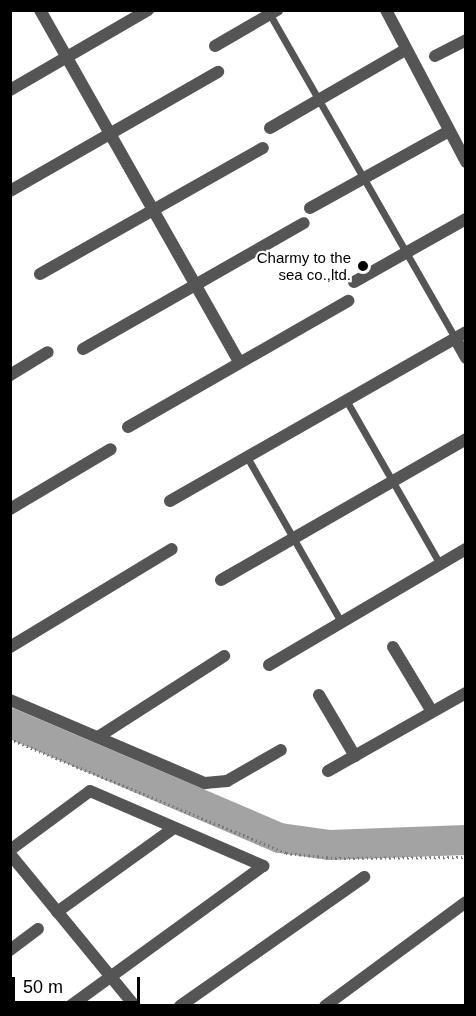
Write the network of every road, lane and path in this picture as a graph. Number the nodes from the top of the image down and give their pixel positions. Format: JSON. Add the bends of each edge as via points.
{"nodes":[{"id":1,"x":40,"y":10,"type":"edge"},
{"id":2,"x":148,"y":10,"type":"edge"},
{"id":3,"x":386,"y":10,"type":"edge"},
{"id":4,"x":272,"y":12,"type":"edge"},
{"id":5,"x":465,"y":40,"type":"edge"},
{"id":6,"x":215,"y":46,"type":"dead end"},
{"id":7,"x":405,"y":50,"type":"junction"},
{"id":8,"x":435,"y":56,"type":"dead end"},
{"id":9,"x":68,"y":59,"type":"junction"},
{"id":10,"x":218,"y":72,"type":"dead end"},
{"id":11,"x":10,"y":90,"type":"edge"},
{"id":12,"x":320,"y":99,"type":"junction"},
{"id":13,"x":270,"y":128,"type":"dead end"},
{"id":14,"x":449,"y":131,"type":"junction"},
{"id":15,"x":111,"y":133,"type":"junction"},
{"id":16,"x":263,"y":148,"type":"dead end"},
{"id":17,"x":465,"y":162,"type":"edge"},
{"id":18,"x":364,"y":178,"type":"junction"},
{"id":19,"x":10,"y":191,"type":"edge"},
{"id":20,"x":310,"y":208,"type":"dead end"},
{"id":21,"x":152,"y":209,"type":"junction"},
{"id":22,"x":465,"y":219,"type":"edge"},
{"id":23,"x":304,"y":223,"type":"dead end"},
{"id":24,"x":407,"y":252,"type":"junction"},
{"id":25,"x":40,"y":274,"type":"dead end"},
{"id":26,"x":354,"y":282,"type":"dead end"},
{"id":27,"x":195,"y":286,"type":"junction"},
{"id":28,"x":348,"y":301,"type":"dead end"},
{"id":29,"x":460,"y":335,"type":"edge"},
{"id":30,"x":83,"y":349,"type":"dead end"},
{"id":31,"x":48,"y":352,"type":"dead end"},
{"id":32,"x":465,"y":358,"type":"edge"},
{"id":33,"x":239,"y":362,"type":"junction"},
{"id":34,"x":10,"y":375,"type":"edge"},
{"id":35,"x":346,"y":400,"type":"junction"},
{"id":36,"x":128,"y":427,"type":"dead end"},
{"id":37,"x":465,"y":439,"type":"edge"},
{"id":38,"x":111,"y":449,"type":"dead end"},
{"id":39,"x":247,"y":457,"type":"junction"},
{"id":40,"x":393,"y":481,"type":"junction"},
{"id":41,"x":170,"y":501,"type":"dead end"},
{"id":42,"x":10,"y":510,"type":"edge"},
{"id":43,"x":292,"y":539,"type":"junction"},
{"id":44,"x":172,"y":549,"type":"dead end"},
{"id":45,"x":465,"y":549,"type":"edge"},
{"id":46,"x":440,"y":564,"type":"junction"},
{"id":47,"x":221,"y":580,"type":"dead end"},
{"id":48,"x":341,"y":622,"type":"junction"},
{"id":49,"x":393,"y":647,"type":"dead end"},
{"id":50,"x":10,"y":648,"type":"edge"},
{"id":51,"x":224,"y":656,"type":"dead end"},
{"id":52,"x":269,"y":665,"type":"dead end"},
{"id":53,"x":465,"y":693,"type":"edge"},
{"id":54,"x":319,"y":695,"type":"dead end"},
{"id":55,"x":10,"y":700,"type":"edge"},
{"id":56,"x":431,"y":710,"type":"junction"},
{"id":57,"x":98,"y":736,"type":"junction"},
{"id":58,"x":10,"y":739,"type":"edge"},
{"id":59,"x":281,"y":750,"type":"dead end"},
{"id":60,"x":354,"y":756,"type":"junction"},
{"id":61,"x":328,"y":771,"type":"dead end"},
{"id":62,"x":174,"y":828,"type":"junction"},
{"id":63,"x":10,"y":852,"type":"edge"},
{"id":64,"x":465,"y":857,"type":"edge"},
{"id":65,"x":364,"y":877,"type":"dead end"},
{"id":66,"x":465,"y":902,"type":"edge"},
{"id":67,"x":57,"y":912,"type":"junction"},
{"id":68,"x":38,"y":929,"type":"dead end"},
{"id":69,"x":10,"y":950,"type":"edge"},
{"id":70,"x":110,"y":975,"type":"junction"},
{"id":71,"x":70,"y":1005,"type":"edge"},
{"id":72,"x":135,"y":1005,"type":"edge"},
{"id":73,"x":180,"y":1005,"type":"edge"},
{"id":74,"x":325,"y":1005,"type":"edge"}],
"edges":[{"from":1,"to":9,"type":"street"},
{"from":2,"to":9,"type":"street"},
{"from":3,"to":7,"type":"street"},
{"from":4,"to":6,"type":"street"},
{"from":4,"to":12,"type":"lane"},
{"from":5,"to":8,"type":"street"},
{"from":7,"to":12,"type":"street"},
{"from":7,"to":14,"type":"street"},
{"from":9,"to":11,"type":"street"},
{"from":9,"to":15,"type":"street"},
{"from":10,"to":15,"type":"street"},
{"from":12,"to":13,"type":"street"},
{"from":12,"to":18,"type":"lane"},
{"from":14,"to":17,"type":"street"},
{"from":14,"to":18,"type":"street"},
{"from":15,"to":19,"type":"street"},
{"from":15,"to":21,"type":"street"},
{"from":16,"to":21,"type":"street"},
{"from":18,"to":20,"type":"street"},
{"from":18,"to":24,"type":"lane"},
{"from":21,"to":25,"type":"street"},
{"from":21,"to":27,"type":"street"},
{"from":22,"to":24,"type":"street"},
{"from":23,"to":27,"type":"street"},
{"from":24,"to":26,"type":"street"},
{"from":24,"to":29,"type":"lane"},
{"from":27,"to":30,"type":"street"},
{"from":27,"to":33,"type":"street"},
{"from":28,"to":33,"type":"street"},
{"from":29,"to":32,"type":"street"},
{"from":29,"to":35,"type":"street"},
{"from":31,"to":34,"type":"street"},
{"from":33,"to":36,"type":"street"},
{"from":35,"to":39,"type":"street"},
{"from":35,"to":40,"type":"lane"},
{"from":37,"to":40,"type":"street"},
{"from":38,"to":42,"type":"street"},
{"from":39,"to":41,"type":"street"},
{"from":39,"to":43,"type":"lane"},
{"from":40,"to":43,"type":"street"},
{"from":40,"to":46,"type":"lane"},
{"from":43,"to":47,"type":"street"},
{"from":43,"to":48,"type":"lane"},
{"from":44,"to":50,"type":"street"},
{"from":45,"to":46,"type":"street"},
{"from":46,"to":48,"type":"street"},
{"from":48,"to":52,"type":"street"},
{"from":49,"to":56,"type":"street"},
{"from":51,"to":57,"type":"street"},
{"from":53,"to":56,"type":"street"},
{"from":54,"to":60,"type":"street"},
{"from":55,"to":57,"type":"street"},
{"from":56,"to":60,"type":"street"},
{"from":57,"to":59,"type":"street","via":[[215,784]]},
{"from":58,"to":64,"type":"path","via":[[286,853],[335,858]]},
{"from":60,"to":61,"type":"street"},
{"from":62,"to":63,"type":"street","via":[[90,791]]},
{"from":62,"to":67,"type":"street"},
{"from":62,"to":70,"type":"street","via":[[263,866]]},
{"from":63,"to":67,"type":"street"},
{"from":65,"to":73,"type":"street"},
{"from":66,"to":74,"type":"street"},
{"from":67,"to":70,"type":"street"},
{"from":68,"to":69,"type":"street"},
{"from":70,"to":71,"type":"street"},
{"from":70,"to":72,"type":"street"}]}
